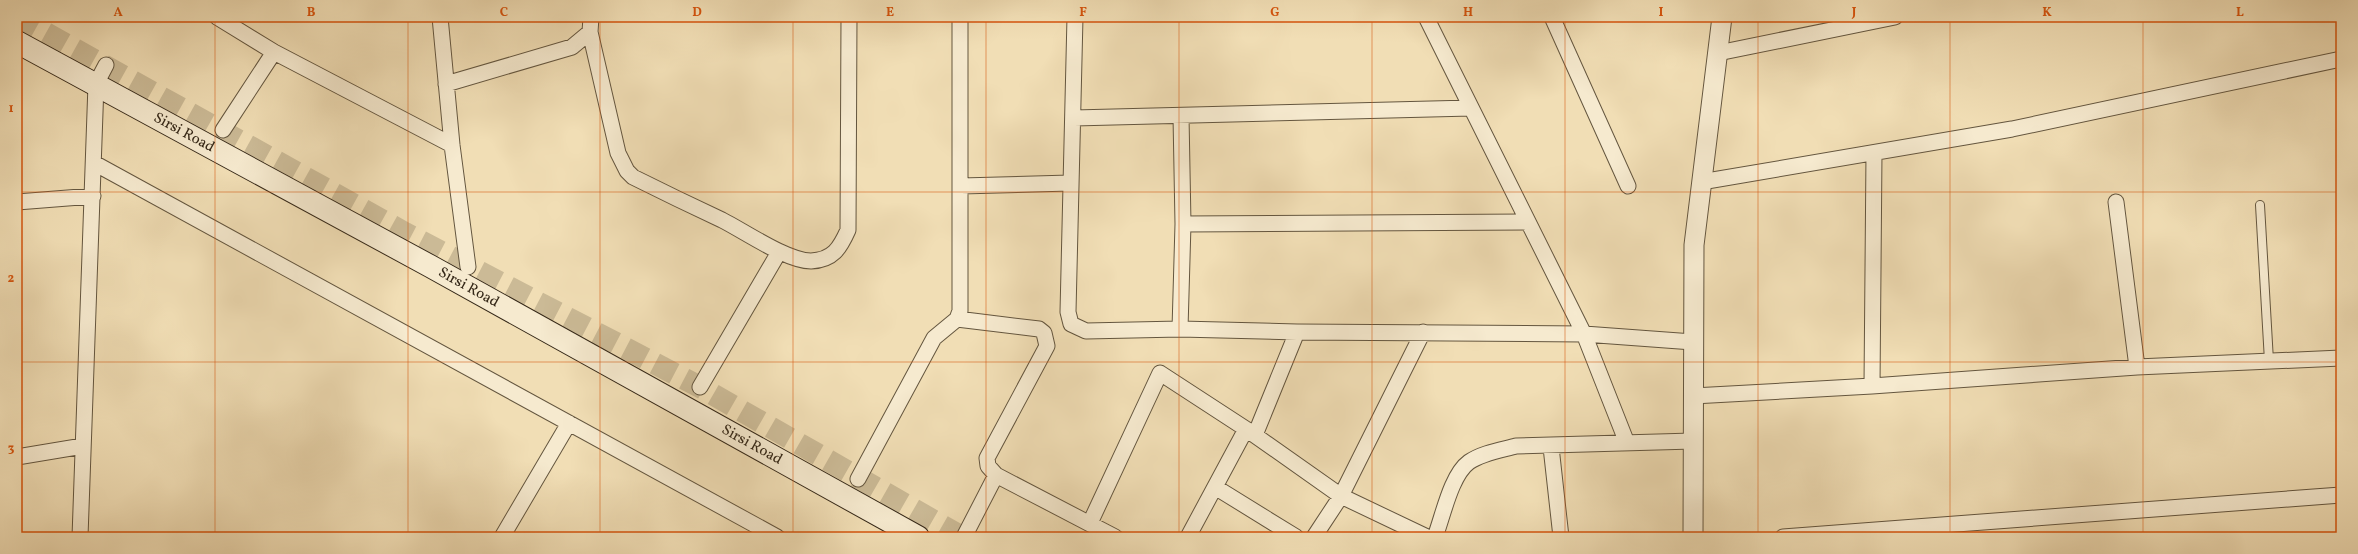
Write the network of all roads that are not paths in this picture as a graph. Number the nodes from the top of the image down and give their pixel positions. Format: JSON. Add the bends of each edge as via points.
{"nodes":[{"id":1,"x":217,"y":17,"type":"edge"},
{"id":2,"x":440,"y":17,"type":"edge"},
{"id":3,"x":591,"y":17,"type":"edge"},
{"id":4,"x":849,"y":17,"type":"edge"},
{"id":5,"x":960,"y":17,"type":"edge"},
{"id":6,"x":1075,"y":17,"type":"edge"},
{"id":7,"x":1426,"y":17,"type":"edge"},
{"id":8,"x":1552,"y":17,"type":"edge"},
{"id":9,"x":1722,"y":17,"type":"edge"},
{"id":10,"x":1895,"y":17,"type":"edge"},
{"id":11,"x":590,"y":32,"type":"junction"},
{"id":12,"x":17,"y":42,"type":"edge"},
{"id":13,"x":274,"y":52,"type":"junction"},
{"id":14,"x":1718,"y":52,"type":"junction"},
{"id":15,"x":2341,"y":59,"type":"edge"},
{"id":16,"x":106,"y":65,"type":"dead end"},
{"id":17,"x":96,"y":84,"type":"junction"},
{"id":18,"x":446,"y":84,"type":"junction"},
{"id":19,"x":1471,"y":108,"type":"junction"},
{"id":20,"x":1181,"y":116,"type":"junction"},
{"id":21,"x":1074,"y":118,"type":"junction"},
{"id":22,"x":223,"y":130,"type":"dead end"},
{"id":23,"x":452,"y":145,"type":"junction"},
{"id":24,"x":1874,"y":153,"type":"junction"},
{"id":25,"x":94,"y":163,"type":"junction"},
{"id":26,"x":1702,"y":182,"type":"junction"},
{"id":27,"x":1070,"y":183,"type":"junction"},
{"id":28,"x":961,"y":186,"type":"junction"},
{"id":29,"x":1628,"y":186,"type":"dead end"},
{"id":30,"x":93,"y":196,"type":"junction"},
{"id":31,"x":17,"y":202,"type":"edge"},
{"id":32,"x":2116,"y":202,"type":"dead end"},
{"id":33,"x":2260,"y":205,"type":"dead end"},
{"id":34,"x":1528,"y":222,"type":"junction"},
{"id":35,"x":1183,"y":224,"type":"junction"},
{"id":36,"x":779,"y":252,"type":"junction"},
{"id":37,"x":468,"y":267,"type":"dead end"},
{"id":38,"x":957,"y":319,"type":"junction"},
{"id":39,"x":1180,"y":328,"type":"junction"},
{"id":40,"x":1297,"y":332,"type":"junction"},
{"id":41,"x":1423,"y":332,"type":"junction"},
{"id":42,"x":1584,"y":334,"type":"junction"},
{"id":43,"x":1693,"y":342,"type":"junction"},
{"id":44,"x":2341,"y":358,"type":"edge"},
{"id":45,"x":2269,"y":361,"type":"junction"},
{"id":46,"x":2137,"y":367,"type":"junction"},
{"id":47,"x":1872,"y":386,"type":"junction"},
{"id":48,"x":700,"y":387,"type":"dead end"},
{"id":49,"x":1693,"y":396,"type":"junction"},
{"id":50,"x":569,"y":424,"type":"junction"},
{"id":51,"x":1250,"y":432,"type":"junction"},
{"id":52,"x":1693,"y":441,"type":"junction"},
{"id":53,"x":1627,"y":443,"type":"junction"},
{"id":54,"x":83,"y":446,"type":"junction"},
{"id":55,"x":1551,"y":447,"type":"junction"},
{"id":56,"x":17,"y":457,"type":"edge"},
{"id":57,"x":996,"y":475,"type":"junction"},
{"id":58,"x":858,"y":479,"type":"dead end"},
{"id":59,"x":1215,"y":488,"type":"junction"},
{"id":60,"x":2341,"y":494,"type":"edge"},
{"id":61,"x":1341,"y":496,"type":"junction"},
{"id":62,"x":1090,"y":523,"type":"junction"},
{"id":63,"x":80,"y":537,"type":"edge"},
{"id":64,"x":502,"y":537,"type":"edge"},
{"id":65,"x":777,"y":537,"type":"edge"},
{"id":66,"x":918,"y":537,"type":"edge"},
{"id":67,"x":964,"y":537,"type":"edge"},
{"id":68,"x":1115,"y":537,"type":"edge"},
{"id":69,"x":1188,"y":537,"type":"edge"},
{"id":70,"x":1296,"y":537,"type":"edge"},
{"id":71,"x":1314,"y":537,"type":"edge"},
{"id":72,"x":1427,"y":537,"type":"edge"},
{"id":73,"x":1435,"y":537,"type":"edge"},
{"id":74,"x":1561,"y":537,"type":"edge"},
{"id":75,"x":1693,"y":537,"type":"edge"},
{"id":76,"x":1783,"y":537,"type":"edge"}],
"edges":[{"from":1,"to":13,"type":"street"},
{"from":2,"to":18,"type":"street"},
{"from":3,"to":11,"type":"street"},
{"from":4,"to":36,"type":"street","via":[[848,230],[840,249],[823,258],[810,261]]},
{"from":5,"to":28,"type":"street"},
{"from":6,"to":21,"type":"street"},
{"from":7,"to":19,"type":"street"},
{"from":8,"to":29,"type":"street"},
{"from":9,"to":14,"type":"street"},
{"from":10,"to":14,"type":"street"},
{"from":11,"to":18,"type":"street","via":[[581,41],[566,49]]},
{"from":11,"to":36,"type":"street","via":[[618,153],[627,171],[633,177]]},
{"from":12,"to":17,"type":"main road","name":"Sirsi Road"},
{"from":13,"to":22,"type":"street"},
{"from":13,"to":23,"type":"street"},
{"from":14,"to":26,"type":"street"},
{"from":15,"to":24,"type":"street","via":[[2012,129]]},
{"from":16,"to":17,"type":"street"},
{"from":17,"to":25,"type":"street"},
{"from":17,"to":66,"type":"main road","name":"Sirsi Road"},
{"from":18,"to":23,"type":"street"},
{"from":19,"to":20,"type":"street"},
{"from":19,"to":34,"type":"street"},
{"from":20,"to":21,"type":"street"},
{"from":20,"to":35,"type":"street"},
{"from":21,"to":27,"type":"street"},
{"from":23,"to":37,"type":"street"},
{"from":24,"to":26,"type":"street"},
{"from":24,"to":47,"type":"street"},
{"from":25,"to":30,"type":"street"},
{"from":25,"to":50,"type":"street"},
{"from":26,"to":43,"type":"street","via":[[1694,245]]},
{"from":27,"to":28,"type":"street"},
{"from":27,"to":39,"type":"street","via":[[1068,312],[1071,324],[1086,331]]},
{"from":28,"to":38,"type":"street","via":[[961,305]]},
{"from":30,"to":31,"type":"street"},
{"from":30,"to":54,"type":"street"},
{"from":32,"to":46,"type":"street"},
{"from":33,"to":45,"type":"lane"},
{"from":34,"to":35,"type":"street"},
{"from":34,"to":42,"type":"street"},
{"from":35,"to":39,"type":"street"},
{"from":36,"to":48,"type":"street"},
{"from":38,"to":57,"type":"street","via":[[1039,329],[1046,339],[1047,346],[987,458],[988,466]]},
{"from":38,"to":58,"type":"street","via":[[934,338]]},
{"from":39,"to":40,"type":"street"},
{"from":40,"to":41,"type":"street"},
{"from":40,"to":51,"type":"street"},
{"from":41,"to":42,"type":"street"},
{"from":41,"to":61,"type":"street"},
{"from":42,"to":43,"type":"street"},
{"from":42,"to":53,"type":"street"},
{"from":43,"to":49,"type":"street"},
{"from":44,"to":45,"type":"street"},
{"from":45,"to":46,"type":"street"},
{"from":46,"to":47,"type":"street"},
{"from":47,"to":49,"type":"street"},
{"from":49,"to":52,"type":"street"},
{"from":50,"to":64,"type":"street"},
{"from":50,"to":65,"type":"street"},
{"from":51,"to":59,"type":"street"},
{"from":51,"to":61,"type":"street"},
{"from":51,"to":62,"type":"street","via":[[1160,373]]},
{"from":52,"to":53,"type":"street"},
{"from":52,"to":75,"type":"street"},
{"from":53,"to":55,"type":"street"},
{"from":54,"to":56,"type":"street"},
{"from":54,"to":63,"type":"street"},
{"from":55,"to":73,"type":"street","via":[[1516,446],[1469,462],[1456,477]]},
{"from":55,"to":74,"type":"street"},
{"from":57,"to":62,"type":"street"},
{"from":57,"to":67,"type":"street"},
{"from":59,"to":69,"type":"street"},
{"from":59,"to":70,"type":"street"},
{"from":60,"to":76,"type":"street"},
{"from":61,"to":71,"type":"street"},
{"from":61,"to":72,"type":"street"},
{"from":62,"to":68,"type":"street"}]}
